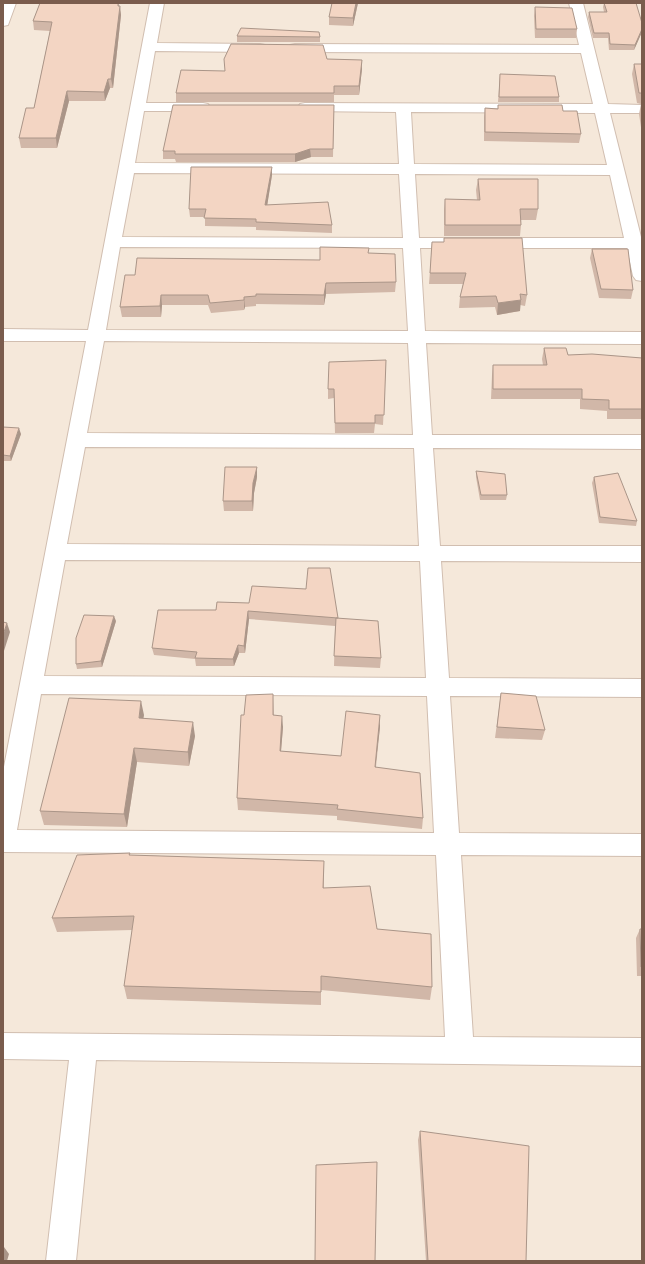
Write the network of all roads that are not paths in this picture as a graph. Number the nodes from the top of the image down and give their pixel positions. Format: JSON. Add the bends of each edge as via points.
{"nodes":[{"id":1,"x":9,"y":3,"type":"edge"},
{"id":2,"x":157,"y":3,"type":"edge"},
{"id":3,"x":576,"y":3,"type":"edge"},
{"id":4,"x":3,"y":22,"type":"edge"},
{"id":5,"x":148,"y":47,"type":"junction"},
{"id":6,"x":587,"y":49,"type":"junction"},
{"id":7,"x":137,"y":107,"type":"junction"},
{"id":8,"x":216,"y":107,"type":"edge"},
{"id":9,"x":294,"y":107,"type":"edge"},
{"id":10,"x":403,"y":108,"type":"junction"},
{"id":11,"x":602,"y":108,"type":"junction"},
{"id":12,"x":642,"y":109,"type":"edge"},
{"id":13,"x":126,"y":168,"type":"junction"},
{"id":14,"x":407,"y":169,"type":"junction"},
{"id":15,"x":616,"y":170,"type":"junction"},
{"id":16,"x":113,"y":242,"type":"junction"},
{"id":17,"x":412,"y":242,"type":"junction"},
{"id":18,"x":634,"y":243,"type":"junction"},
{"id":19,"x":642,"y":276,"type":"edge"},
{"id":20,"x":3,"y":335,"type":"edge"},
{"id":21,"x":95,"y":336,"type":"junction"},
{"id":22,"x":417,"y":337,"type":"junction"},
{"id":23,"x":642,"y":338,"type":"edge"},
{"id":24,"x":76,"y":440,"type":"junction"},
{"id":25,"x":423,"y":442,"type":"junction"},
{"id":26,"x":642,"y":442,"type":"edge"},
{"id":27,"x":56,"y":552,"type":"junction"},
{"id":28,"x":430,"y":553,"type":"junction"},
{"id":29,"x":642,"y":554,"type":"edge"},
{"id":30,"x":31,"y":685,"type":"junction"},
{"id":31,"x":438,"y":687,"type":"junction"},
{"id":32,"x":642,"y":688,"type":"edge"},
{"id":33,"x":3,"y":837,"type":"edge"},
{"id":34,"x":3,"y":841,"type":"edge"},
{"id":35,"x":447,"y":844,"type":"junction"},
{"id":36,"x":642,"y":845,"type":"edge"},
{"id":37,"x":3,"y":1046,"type":"edge"},
{"id":38,"x":84,"y":1047,"type":"junction"},
{"id":39,"x":460,"y":1050,"type":"junction"},
{"id":40,"x":642,"y":1052,"type":"edge"},
{"id":41,"x":61,"y":1261,"type":"edge"}],
"edges":[{"from":1,"to":4,"type":"street"},
{"from":2,"to":5,"type":"street"},
{"from":3,"to":6,"type":"street"},
{"from":5,"to":6,"type":"street"},
{"from":5,"to":7,"type":"street"},
{"from":6,"to":11,"type":"street"},
{"from":7,"to":8,"type":"street"},
{"from":7,"to":13,"type":"street"},
{"from":9,"to":10,"type":"street"},
{"from":10,"to":11,"type":"street"},
{"from":10,"to":14,"type":"street"},
{"from":11,"to":12,"type":"street"},
{"from":11,"to":15,"type":"street"},
{"from":13,"to":14,"type":"street"},
{"from":13,"to":16,"type":"street"},
{"from":14,"to":15,"type":"street"},
{"from":14,"to":17,"type":"street"},
{"from":15,"to":18,"type":"street"},
{"from":16,"to":17,"type":"street"},
{"from":16,"to":21,"type":"street"},
{"from":17,"to":18,"type":"street"},
{"from":17,"to":22,"type":"street"},
{"from":18,"to":19,"type":"street"},
{"from":20,"to":21,"type":"street"},
{"from":21,"to":22,"type":"street"},
{"from":21,"to":24,"type":"street"},
{"from":22,"to":23,"type":"street"},
{"from":22,"to":25,"type":"street"},
{"from":24,"to":25,"type":"street"},
{"from":24,"to":27,"type":"street"},
{"from":25,"to":26,"type":"street"},
{"from":25,"to":28,"type":"street"},
{"from":27,"to":28,"type":"street"},
{"from":27,"to":30,"type":"street"},
{"from":28,"to":29,"type":"street"},
{"from":28,"to":31,"type":"street"},
{"from":30,"to":31,"type":"street"},
{"from":30,"to":33,"type":"street"},
{"from":31,"to":32,"type":"street"},
{"from":31,"to":35,"type":"street"},
{"from":34,"to":35,"type":"street"},
{"from":35,"to":36,"type":"street"},
{"from":35,"to":39,"type":"street"},
{"from":37,"to":38,"type":"street"},
{"from":38,"to":39,"type":"street"},
{"from":38,"to":41,"type":"street"},
{"from":39,"to":40,"type":"street"}]}
